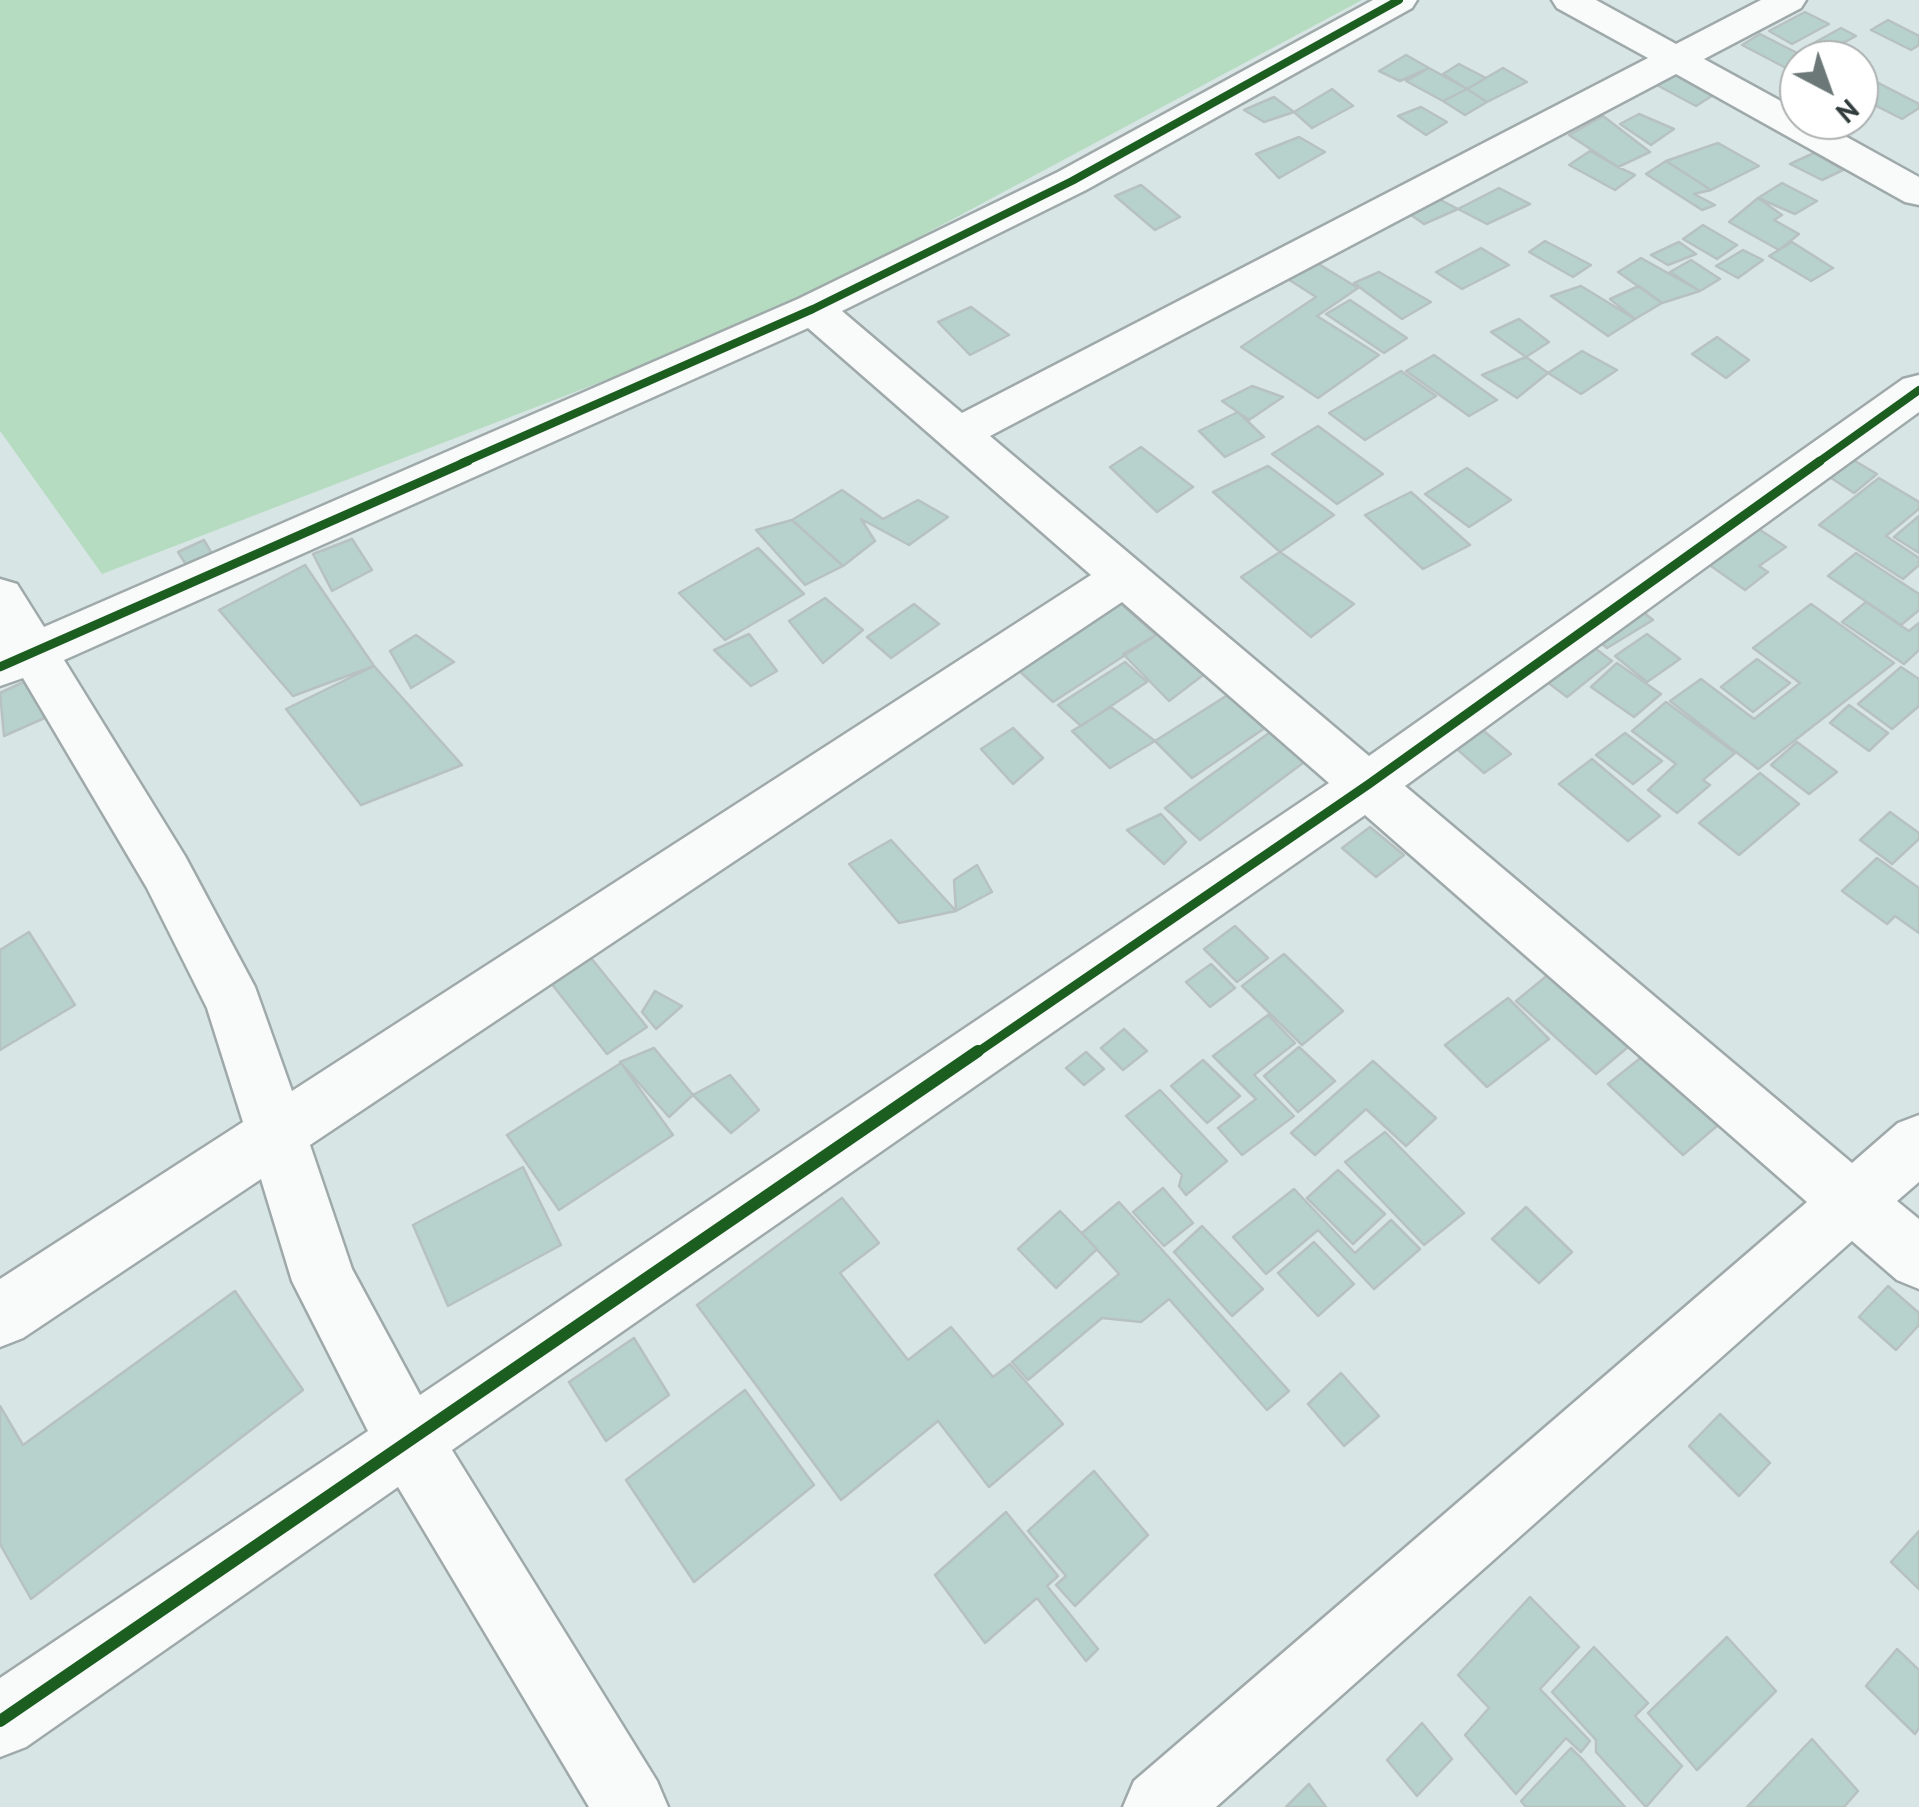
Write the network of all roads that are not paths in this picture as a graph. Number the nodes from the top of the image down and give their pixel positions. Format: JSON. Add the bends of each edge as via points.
{"nodes":[{"id":1,"x":1399,"y":0,"type":"edge"},
{"id":2,"x":1570,"y":0,"type":"edge"},
{"id":3,"x":1788,"y":0,"type":"edge"},
{"id":4,"x":1676,"y":58,"type":"junction"},
{"id":5,"x":1919,"y":193,"type":"edge"},
{"id":6,"x":813,"y":309,"type":"junction"},
{"id":7,"x":1919,"y":390,"type":"edge"},
{"id":8,"x":956,"y":435,"type":"junction"},
{"id":9,"x":1125,"y":576,"type":"junction"},
{"id":10,"x":0,"y":598,"type":"edge"},
{"id":11,"x":15,"y":659,"type":"edge"},
{"id":12,"x":1369,"y":784,"type":"junction"},
{"id":13,"x":280,"y":1136,"type":"junction"},
{"id":14,"x":1919,"y":1143,"type":"edge"},
{"id":15,"x":1847,"y":1202,"type":"junction"},
{"id":16,"x":1919,"y":1259,"type":"edge"},
{"id":17,"x":0,"y":1316,"type":"edge"},
{"id":18,"x":410,"y":1444,"type":"junction"},
{"id":19,"x":0,"y":1721,"type":"edge"},
{"id":20,"x":631,"y":1807,"type":"edge"},
{"id":21,"x":1160,"y":1807,"type":"edge"}],
"edges":[{"from":1,"to":6,"type":"street","via":[[1072,181]]},
{"from":2,"to":4,"type":"street"},
{"from":3,"to":4,"type":"street"},
{"from":4,"to":5,"type":"street"},
{"from":4,"to":8,"type":"street"},
{"from":6,"to":8,"type":"street"},
{"from":6,"to":11,"type":"street"},
{"from":7,"to":12,"type":"street"},
{"from":8,"to":9,"type":"street"},
{"from":9,"to":12,"type":"street"},
{"from":9,"to":13,"type":"street"},
{"from":10,"to":11,"type":"street"},
{"from":11,"to":13,"type":"street","via":[[166,872],[235,1005]]},
{"from":12,"to":15,"type":"street"},
{"from":12,"to":18,"type":"street"},
{"from":13,"to":17,"type":"street"},
{"from":13,"to":18,"type":"street","via":[[324,1281]]},
{"from":14,"to":15,"type":"street"},
{"from":15,"to":16,"type":"street"},
{"from":15,"to":21,"type":"street"},
{"from":18,"to":19,"type":"street"},
{"from":18,"to":20,"type":"street"}]}
